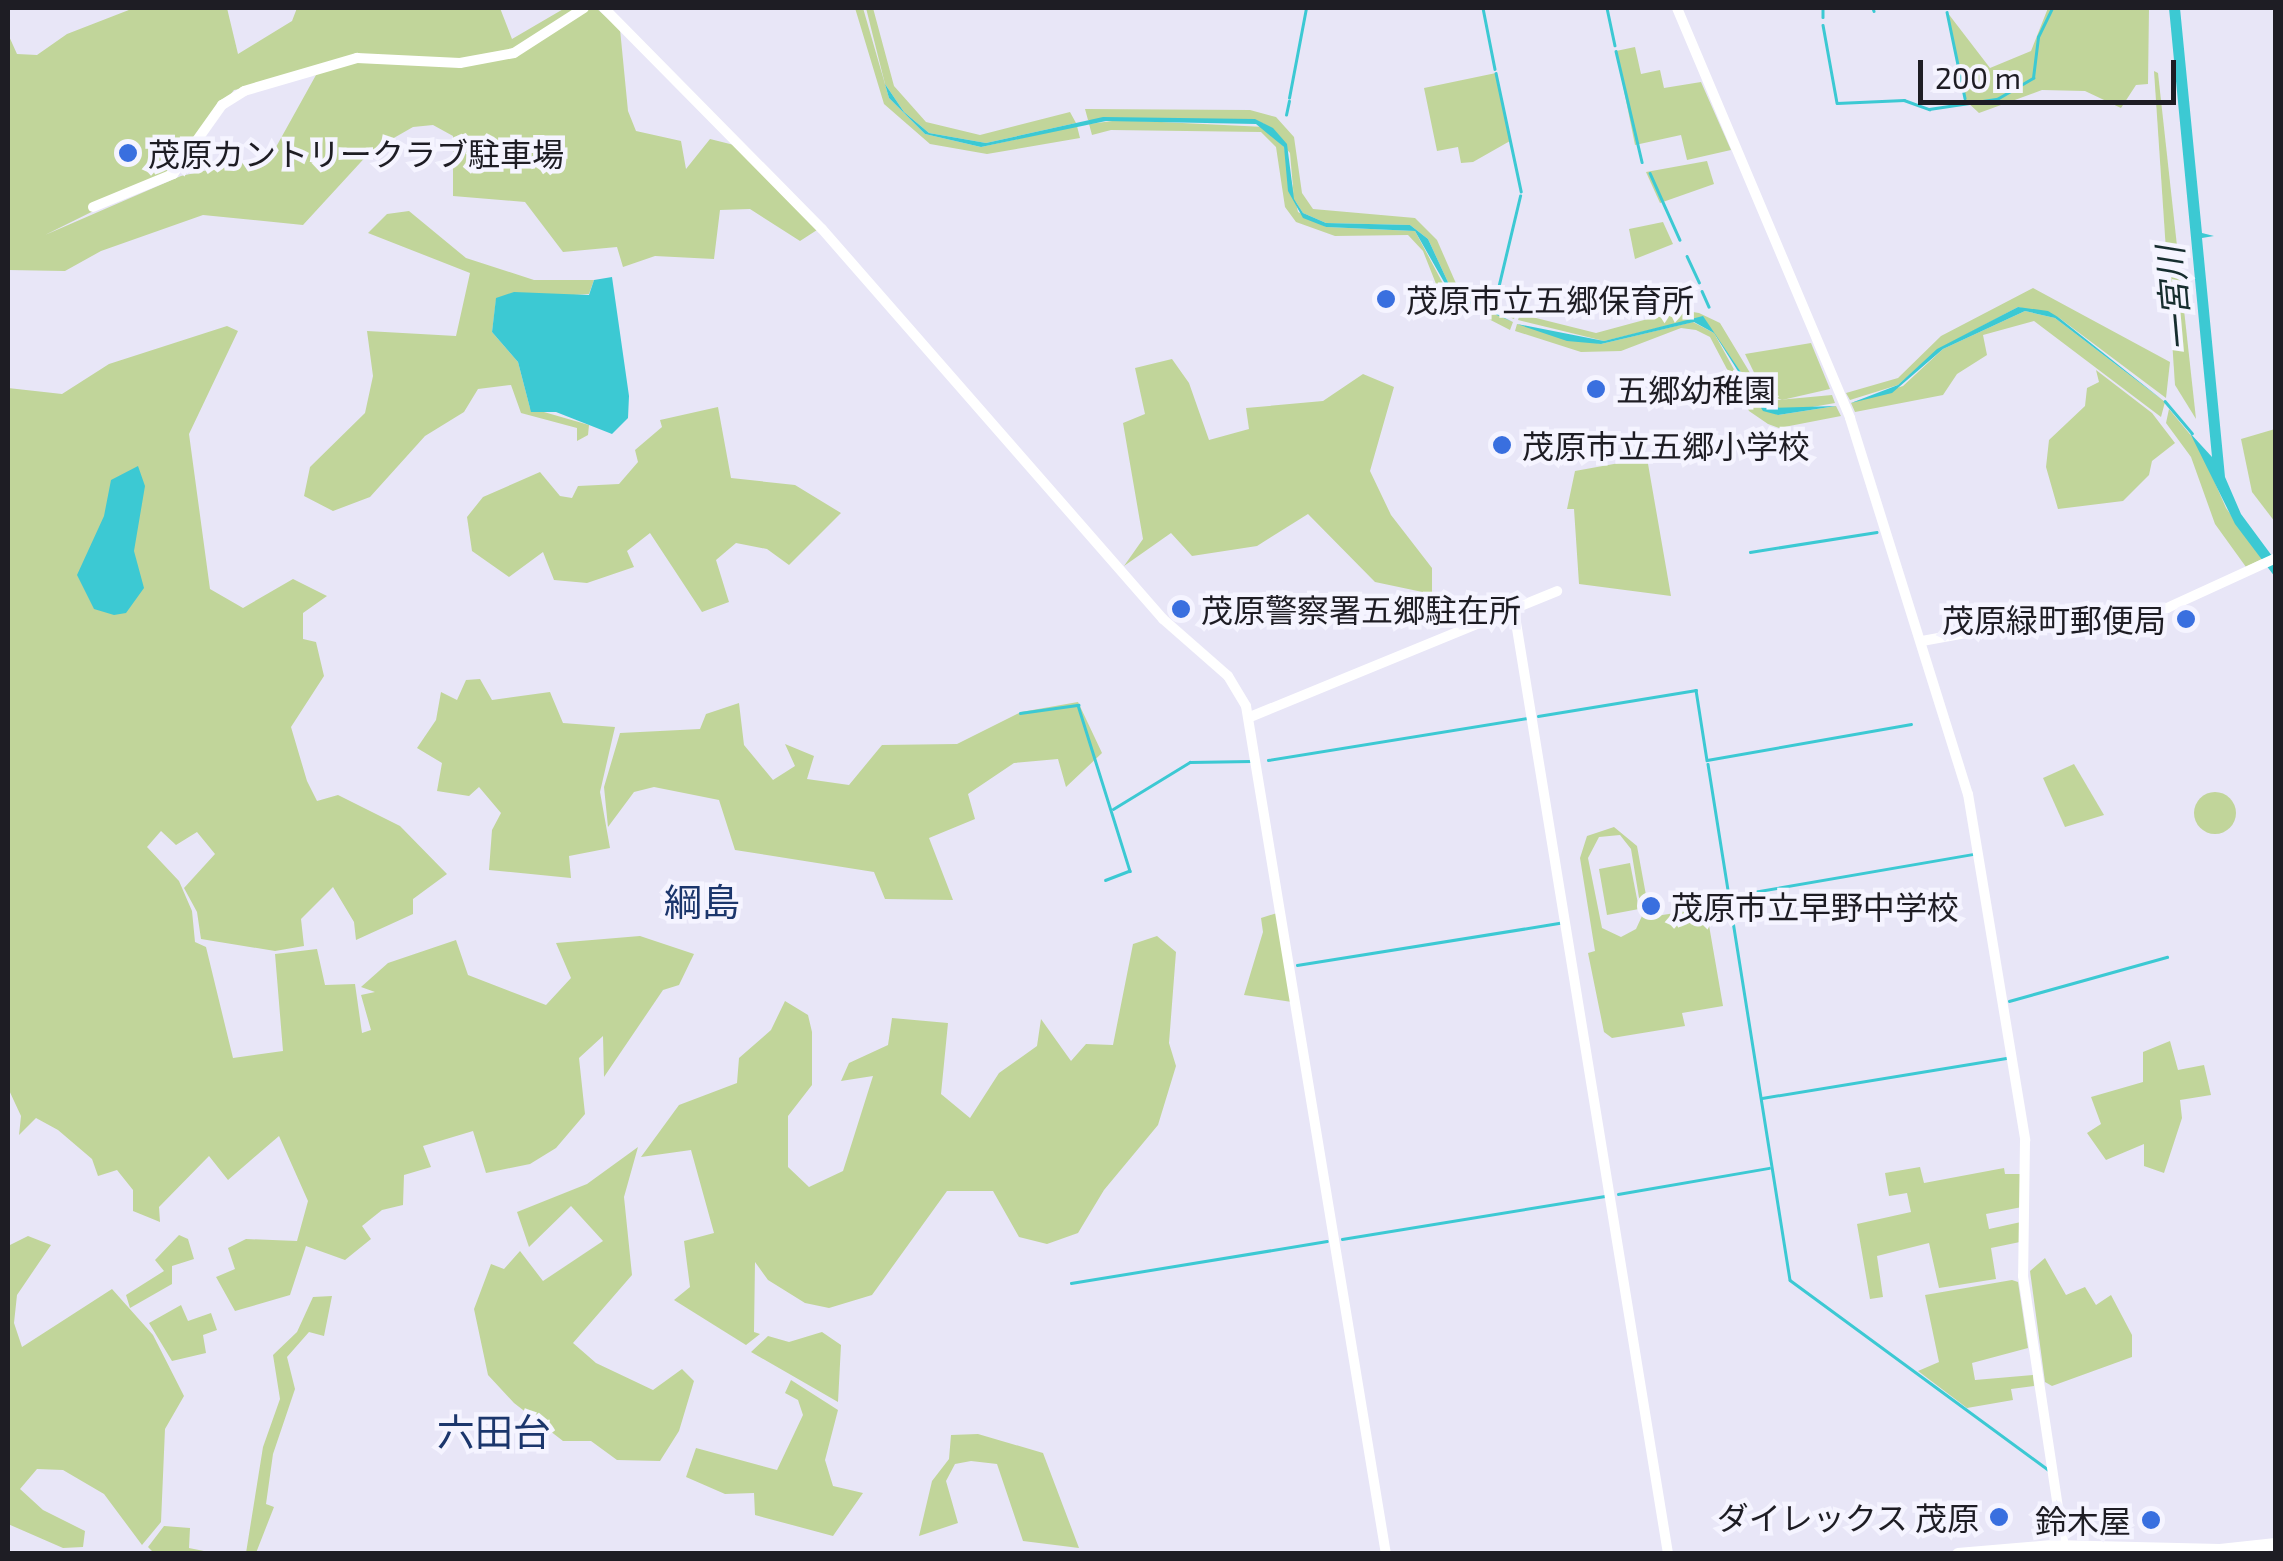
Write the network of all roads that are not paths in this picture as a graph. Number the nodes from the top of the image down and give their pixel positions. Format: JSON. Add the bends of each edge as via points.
{"nodes":[{"id":1,"x":584,"y":8,"type":"edge"},
{"id":2,"x":604,"y":8,"type":"edge"},
{"id":3,"x":1677,"y":8,"type":"edge"},
{"id":4,"x":93,"y":207,"type":"dead end"},
{"id":5,"x":2276,"y":558,"type":"edge"},
{"id":6,"x":1557,"y":591,"type":"dead end"},
{"id":7,"x":1513,"y":604,"type":"junction"},
{"id":8,"x":1922,"y":641,"type":"junction"},
{"id":9,"x":1250,"y":717,"type":"junction"},
{"id":10,"x":2276,"y":1544,"type":"edge"},
{"id":11,"x":2064,"y":1546,"type":"junction"},
{"id":12,"x":1386,"y":1554,"type":"edge"},
{"id":13,"x":1668,"y":1554,"type":"edge"},
{"id":14,"x":1958,"y":1554,"type":"edge"}],
"edges":[{"from":1,"to":4,"type":"street","via":[[514,53],[460,63],[357,58],[244,91],[222,106],[173,174]]},
{"from":2,"to":9,"type":"street","via":[[822,229],[1163,619],[1228,676]]},
{"from":3,"to":8,"type":"street","via":[[1850,418]]},
{"from":5,"to":8,"type":"street","via":[[2168,608]]},
{"from":6,"to":7,"type":"street"},
{"from":7,"to":9,"type":"street"},
{"from":7,"to":13,"type":"street"},
{"from":8,"to":11,"type":"street","via":[[1972,812],[2025,1140],[2023,1276]]},
{"from":9,"to":12,"type":"street"},
{"from":10,"to":11,"type":"main road"},
{"from":11,"to":14,"type":"main road"}]}
